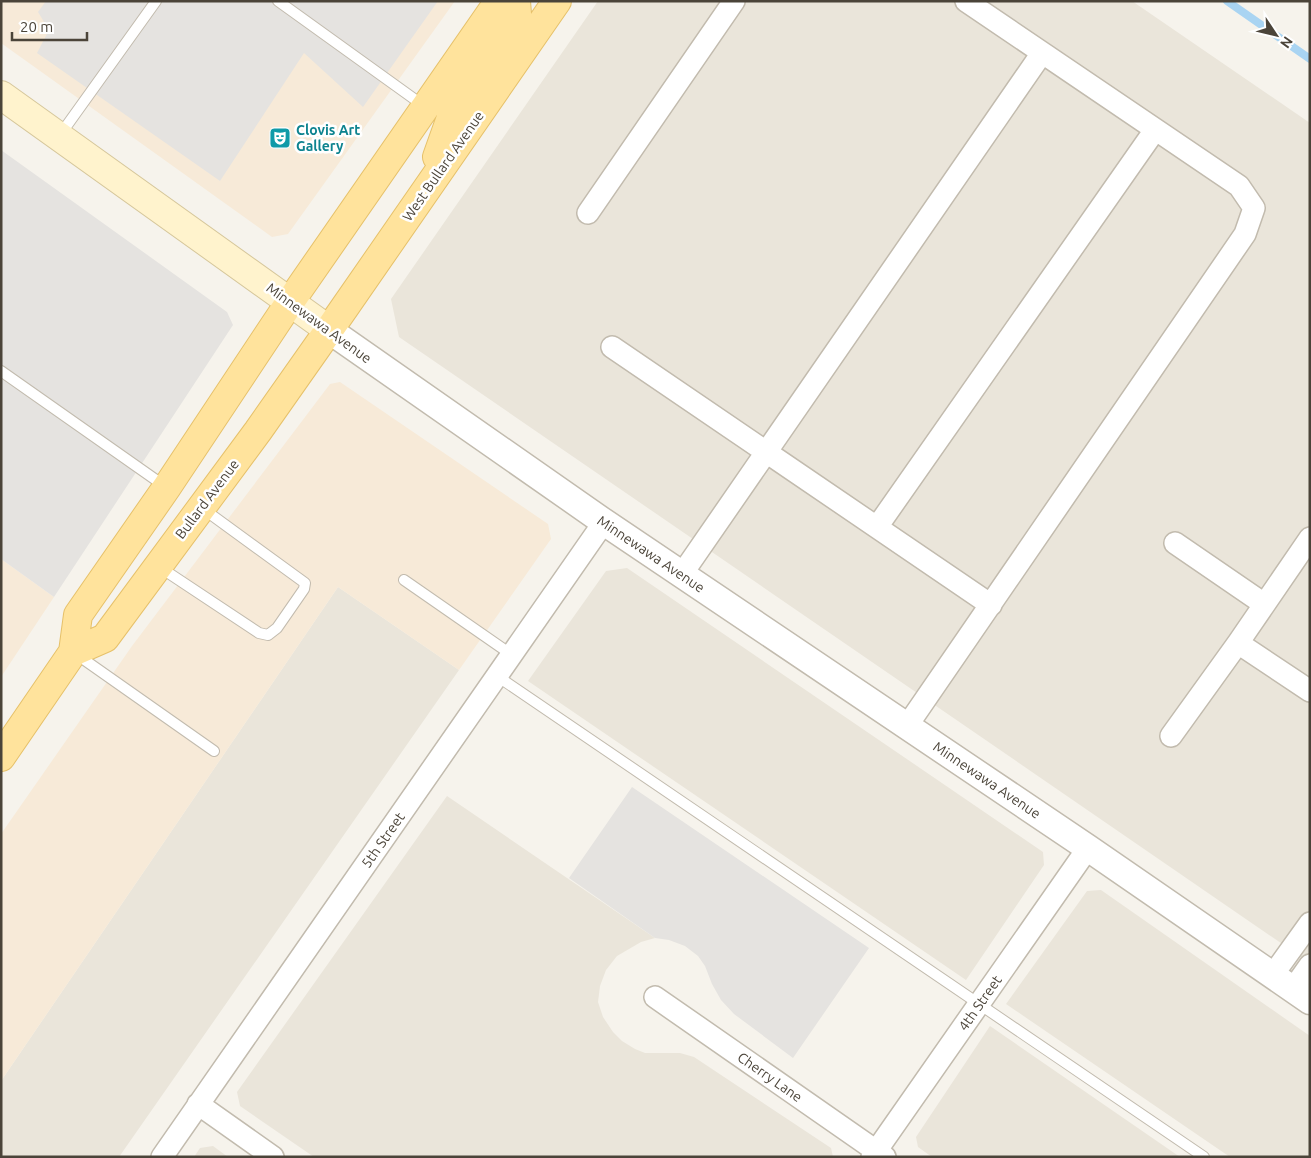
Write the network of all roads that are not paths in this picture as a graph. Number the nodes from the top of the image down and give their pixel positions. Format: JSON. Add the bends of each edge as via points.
{"nodes":[{"id":1,"x":156,"y":1,"type":"edge"},
{"id":2,"x":278,"y":1,"type":"edge"},
{"id":3,"x":499,"y":1,"type":"edge"},
{"id":4,"x":516,"y":1,"type":"edge"},
{"id":5,"x":557,"y":1,"type":"edge"},
{"id":6,"x":734,"y":1,"type":"edge"},
{"id":7,"x":966,"y":1,"type":"edge"},
{"id":8,"x":1042,"y":53,"type":"junction"},
{"id":9,"x":1,"y":95,"type":"edge"},
{"id":10,"x":426,"y":107,"type":"junction"},
{"id":11,"x":1155,"y":130,"type":"junction"},
{"id":12,"x":60,"y":136,"type":"junction"},
{"id":13,"x":423,"y":194,"type":"junction"},
{"id":14,"x":588,"y":213,"type":"dead end"},
{"id":15,"x":290,"y":302,"type":"junction"},
{"id":16,"x":329,"y":330,"type":"junction"},
{"id":17,"x":612,"y":347,"type":"dead end"},
{"id":18,"x":1,"y":371,"type":"edge"},
{"id":19,"x":767,"y":452,"type":"junction"},
{"id":20,"x":167,"y":487,"type":"junction"},
{"id":21,"x":200,"y":507,"type":"junction"},
{"id":22,"x":604,"y":522,"type":"junction"},
{"id":23,"x":878,"y":527,"type":"junction"},
{"id":24,"x":1310,"y":538,"type":"edge"},
{"id":25,"x":1176,"y":543,"type":"dead end"},
{"id":26,"x":158,"y":566,"type":"junction"},
{"id":27,"x":682,"y":574,"type":"junction"},
{"id":28,"x":404,"y":580,"type":"dead end"},
{"id":29,"x":1264,"y":604,"type":"junction"},
{"id":30,"x":991,"y":605,"type":"junction"},
{"id":31,"x":1238,"y":642,"type":"junction"},
{"id":32,"x":73,"y":652,"type":"junction"},
{"id":33,"x":512,"y":655,"type":"junction"},
{"id":34,"x":497,"y":676,"type":"junction"},
{"id":35,"x":1310,"y":691,"type":"edge"},
{"id":36,"x":906,"y":726,"type":"junction"},
{"id":37,"x":1171,"y":736,"type":"dead end"},
{"id":38,"x":214,"y":751,"type":"dead end"},
{"id":39,"x":1,"y":757,"type":"edge"},
{"id":40,"x":1088,"y":848,"type":"junction"},
{"id":41,"x":1310,"y":924,"type":"edge"},
{"id":42,"x":1310,"y":965,"type":"edge"},
{"id":43,"x":1292,"y":989,"type":"edge"},
{"id":44,"x":655,"y":997,"type":"dead end"},
{"id":45,"x":980,"y":1004,"type":"junction"},
{"id":46,"x":198,"y":1104,"type":"junction"},
{"id":47,"x":878,"y":1155,"type":"edge"},
{"id":48,"x":162,"y":1157,"type":"edge"},
{"id":49,"x":273,"y":1157,"type":"edge"},
{"id":50,"x":1204,"y":1157,"type":"edge"}],
"edges":[{"from":1,"to":12,"type":"lane"},
{"from":2,"to":10,"type":"lane"},
{"from":3,"to":10,"type":"main road"},
{"from":4,"to":13,"type":"main road","via":[[517,14],[513,26],[453,112]]},
{"from":5,"to":13,"type":"main road","name":"West Bullard Avenue"},
{"from":6,"to":14,"type":"street"},
{"from":7,"to":8,"type":"street"},
{"from":8,"to":11,"type":"street"},
{"from":8,"to":19,"type":"street"},
{"from":9,"to":12,"type":"main road","name":"Minnewawa Avenue"},
{"from":10,"to":15,"type":"main road"},
{"from":11,"to":23,"type":"street"},
{"from":11,"to":30,"type":"street","via":[[1239,186],[1254,208],[1246,234]]},
{"from":12,"to":15,"type":"main road","name":"Minnewawa Avenue"},
{"from":13,"to":16,"type":"main road","name":"West Bullard Avenue"},
{"from":15,"to":16,"type":"main road","name":"Minnewawa Avenue"},
{"from":15,"to":20,"type":"main road"},
{"from":16,"to":21,"type":"main road","name":"Bullard Avenue"},
{"from":16,"to":22,"type":"street","name":"Minnewawa Avenue"},
{"from":17,"to":19,"type":"street"},
{"from":18,"to":20,"type":"lane"},
{"from":19,"to":23,"type":"street"},
{"from":19,"to":27,"type":"street"},
{"from":20,"to":32,"type":"main road","via":[[78,615]]},
{"from":21,"to":26,"type":"main road","name":"Bullard Avenue"},
{"from":21,"to":26,"type":"lane","via":[[305,583],[304,590],[277,628],[268,635],[259,633]]},
{"from":22,"to":27,"type":"street","name":"Minnewawa Avenue"},
{"from":22,"to":33,"type":"street","name":"5th Street"},
{"from":23,"to":30,"type":"street"},
{"from":24,"to":29,"type":"street"},
{"from":25,"to":29,"type":"street"},
{"from":26,"to":32,"type":"main road","name":"Bullard Avenue","via":[[106,638]]},
{"from":27,"to":36,"type":"street","name":"Minnewawa Avenue"},
{"from":28,"to":33,"type":"lane"},
{"from":29,"to":31,"type":"street"},
{"from":30,"to":36,"type":"street"},
{"from":31,"to":35,"type":"street"},
{"from":31,"to":37,"type":"street"},
{"from":32,"to":38,"type":"lane"},
{"from":32,"to":39,"type":"main road"},
{"from":33,"to":34,"type":"street","name":"5th Street"},
{"from":34,"to":45,"type":"lane"},
{"from":34,"to":46,"type":"street","name":"5th Street"},
{"from":36,"to":40,"type":"street","name":"Minnewawa Avenue"},
{"from":40,"to":43,"type":"street","name":"Minnewawa Avenue"},
{"from":40,"to":45,"type":"street","name":"4th Street"},
{"from":41,"to":43,"type":"street"},
{"from":42,"to":43,"type":"street"},
{"from":44,"to":47,"type":"street","name":"Cherry Lane"},
{"from":45,"to":47,"type":"street","name":"4th Street"},
{"from":45,"to":50,"type":"lane"},
{"from":46,"to":48,"type":"street","name":"5th Street"},
{"from":46,"to":49,"type":"street"}]}
